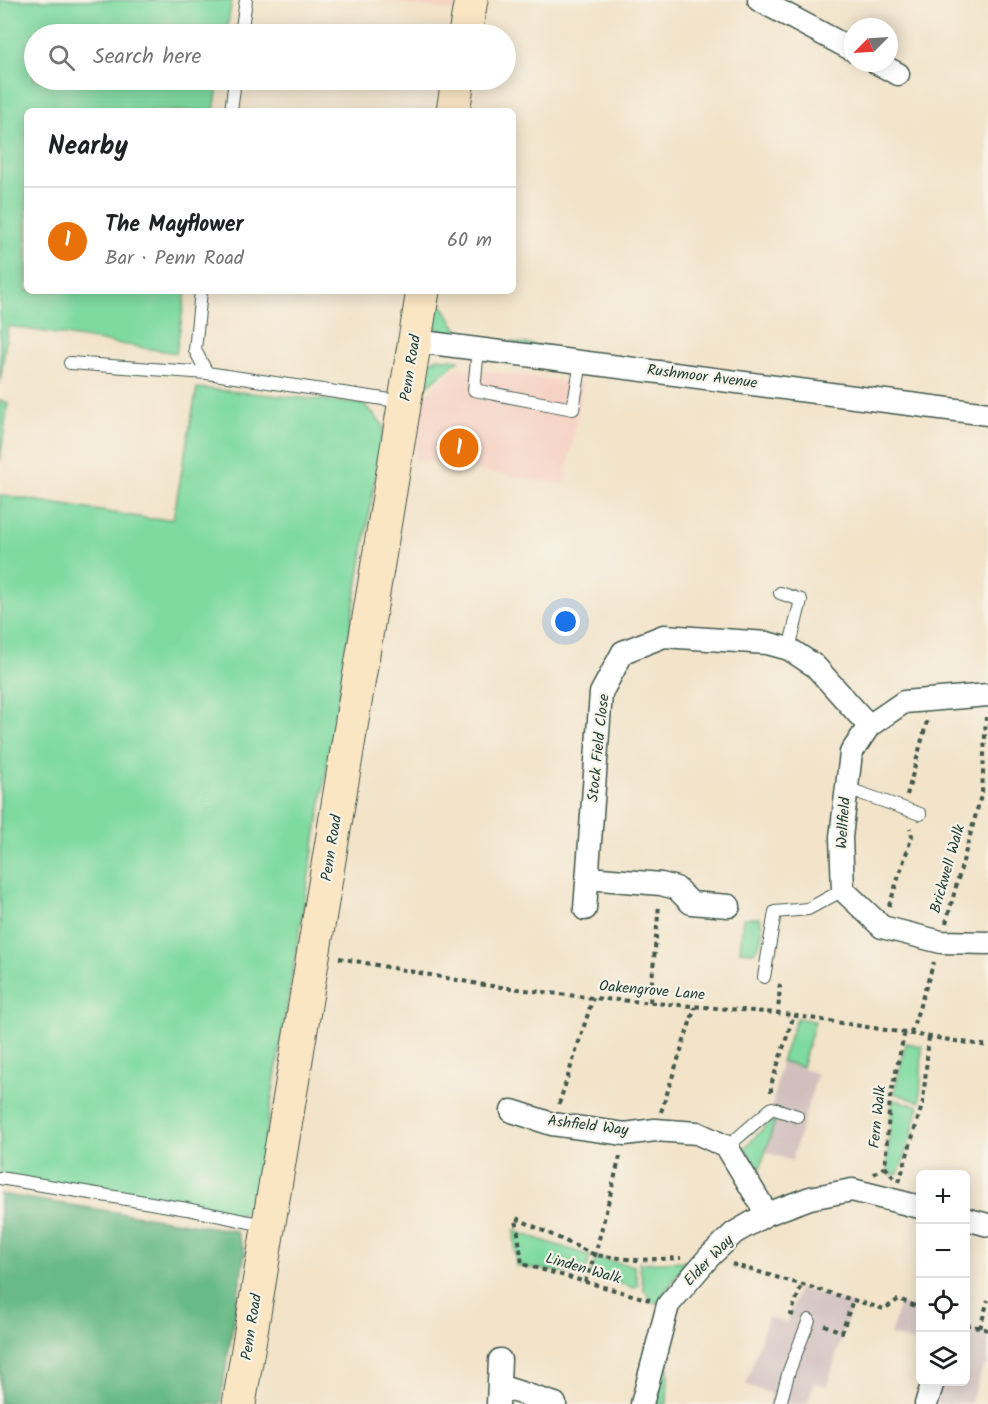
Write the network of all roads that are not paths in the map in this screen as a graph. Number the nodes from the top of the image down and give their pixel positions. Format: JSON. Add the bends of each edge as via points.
{"nodes":[{"id":1,"x":246,"y":0,"type":"edge"},
{"id":2,"x":471,"y":0,"type":"edge"},
{"id":3,"x":759,"y":0,"type":"edge"},
{"id":4,"x":243,"y":24,"type":"edge"},
{"id":5,"x":467,"y":24,"type":"edge"},
{"id":6,"x":844,"y":45,"type":"edge"},
{"id":7,"x":894,"y":72,"type":"edge"},
{"id":8,"x":898,"y":74,"type":"dead end"},
{"id":9,"x":234,"y":90,"type":"edge"},
{"id":10,"x":456,"y":90,"type":"edge"},
{"id":11,"x":231,"y":108,"type":"edge"},
{"id":12,"x":453,"y":108,"type":"edge"},
{"id":13,"x":201,"y":294,"type":"edge"},
{"id":14,"x":423,"y":294,"type":"edge"},
{"id":15,"x":415,"y":341,"type":"junction"},
{"id":16,"x":478,"y":349,"type":"junction"},
{"id":17,"x":581,"y":362,"type":"junction"},
{"id":18,"x":69,"y":363,"type":"dead end"},
{"id":19,"x":207,"y":373,"type":"junction"},
{"id":20,"x":406,"y":403,"type":"junction"},
{"id":21,"x":988,"y":414,"type":"edge"},
{"id":22,"x":780,"y":593,"type":"dead end"},
{"id":23,"x":789,"y":649,"type":"junction"},
{"id":24,"x":988,"y":695,"type":"edge"},
{"id":25,"x":869,"y":726,"type":"junction"},
{"id":26,"x":846,"y":788,"type":"junction"},
{"id":27,"x":920,"y":814,"type":"dead end"},
{"id":28,"x":588,"y":878,"type":"junction"},
{"id":29,"x":843,"y":890,"type":"junction"},
{"id":30,"x":729,"y":906,"type":"dead end"},
{"id":31,"x":585,"y":909,"type":"dead end"},
{"id":32,"x":988,"y":943,"type":"edge"},
{"id":33,"x":764,"y":977,"type":"road end"},
{"id":34,"x":512,"y":1111,"type":"dead end"},
{"id":35,"x":797,"y":1116,"type":"dead end"},
{"id":36,"x":727,"y":1147,"type":"junction"},
{"id":37,"x":0,"y":1178,"type":"edge"},
{"id":38,"x":916,"y":1206,"type":"edge"},
{"id":39,"x":767,"y":1214,"type":"junction"},
{"id":40,"x":269,"y":1226,"type":"junction"},
{"id":41,"x":808,"y":1320,"type":"dead end"},
{"id":42,"x":500,"y":1360,"type":"dead end"},
{"id":43,"x":932,"y":1386,"type":"edge"},
{"id":44,"x":498,"y":1395,"type":"edge"},
{"id":45,"x":240,"y":1404,"type":"edge"},
{"id":46,"x":555,"y":1404,"type":"edge"},
{"id":47,"x":642,"y":1404,"type":"edge"},
{"id":48,"x":780,"y":1404,"type":"edge"},
{"id":49,"x":926,"y":1404,"type":"edge"}],
"edges":[{"from":1,"to":4,"type":"lane"},
{"from":2,"to":5,"type":"main road"},
{"from":3,"to":6,"type":"street"},
{"from":7,"to":8,"type":"street"},
{"from":9,"to":11,"type":"lane"},
{"from":10,"to":12,"type":"main road"},
{"from":13,"to":19,"type":"lane","via":[[195,350]]},
{"from":14,"to":15,"type":"main road","name":"Penn Road"},
{"from":15,"to":16,"type":"street","name":"Rushmoor Avenue"},
{"from":15,"to":20,"type":"main road","name":"Penn Road"},
{"from":16,"to":17,"type":"street","name":"Rushmoor Avenue"},
{"from":16,"to":17,"type":"lane","via":[[474,390],[573,410]]},
{"from":17,"to":21,"type":"street","name":"Rushmoor Avenue"},
{"from":18,"to":19,"type":"lane"},
{"from":19,"to":20,"type":"lane"},
{"from":20,"to":40,"type":"main road","name":"Penn Road"},
{"from":22,"to":23,"type":"lane","via":[[801,600]]},
{"from":23,"to":25,"type":"street","name":"Stock Field Close","via":[[815,666]]},
{"from":23,"to":28,"type":"street","name":"Stock Field Close","via":[[767,643],[664,636],[623,652],[601,693]]},
{"from":24,"to":25,"type":"street","name":"Wellfield","via":[[904,702]]},
{"from":25,"to":26,"type":"street","name":"Wellfield","via":[[850,753]]},
{"from":26,"to":27,"type":"lane"},
{"from":26,"to":29,"type":"street","name":"Wellfield","via":[[841,837]]},
{"from":28,"to":30,"type":"street","via":[[660,884],[676,888],[691,903]]},
{"from":28,"to":31,"type":"street","name":"Stock Field Close"},
{"from":29,"to":32,"type":"street","via":[[882,927],[940,942]]},
{"from":29,"to":33,"type":"lane","via":[[808,909],[775,912]]},
{"from":34,"to":36,"type":"street","name":"Ashfield Way","via":[[552,1124],[625,1134],[655,1130],[698,1133]]},
{"from":35,"to":36,"type":"lane","via":[[772,1108]]},
{"from":36,"to":39,"type":"street"},
{"from":37,"to":40,"type":"lane"},
{"from":38,"to":39,"type":"street","name":"Elder Way","via":[[852,1190],[810,1198]]},
{"from":39,"to":47,"type":"street","name":"Elder Way","via":[[734,1233],[668,1305]]},
{"from":40,"to":45,"type":"main road","name":"Penn Road"},
{"from":41,"to":48,"type":"lane"},
{"from":42,"to":44,"type":"street"},
{"from":43,"to":49,"type":"street"},
{"from":44,"to":46,"type":"street"}]}
